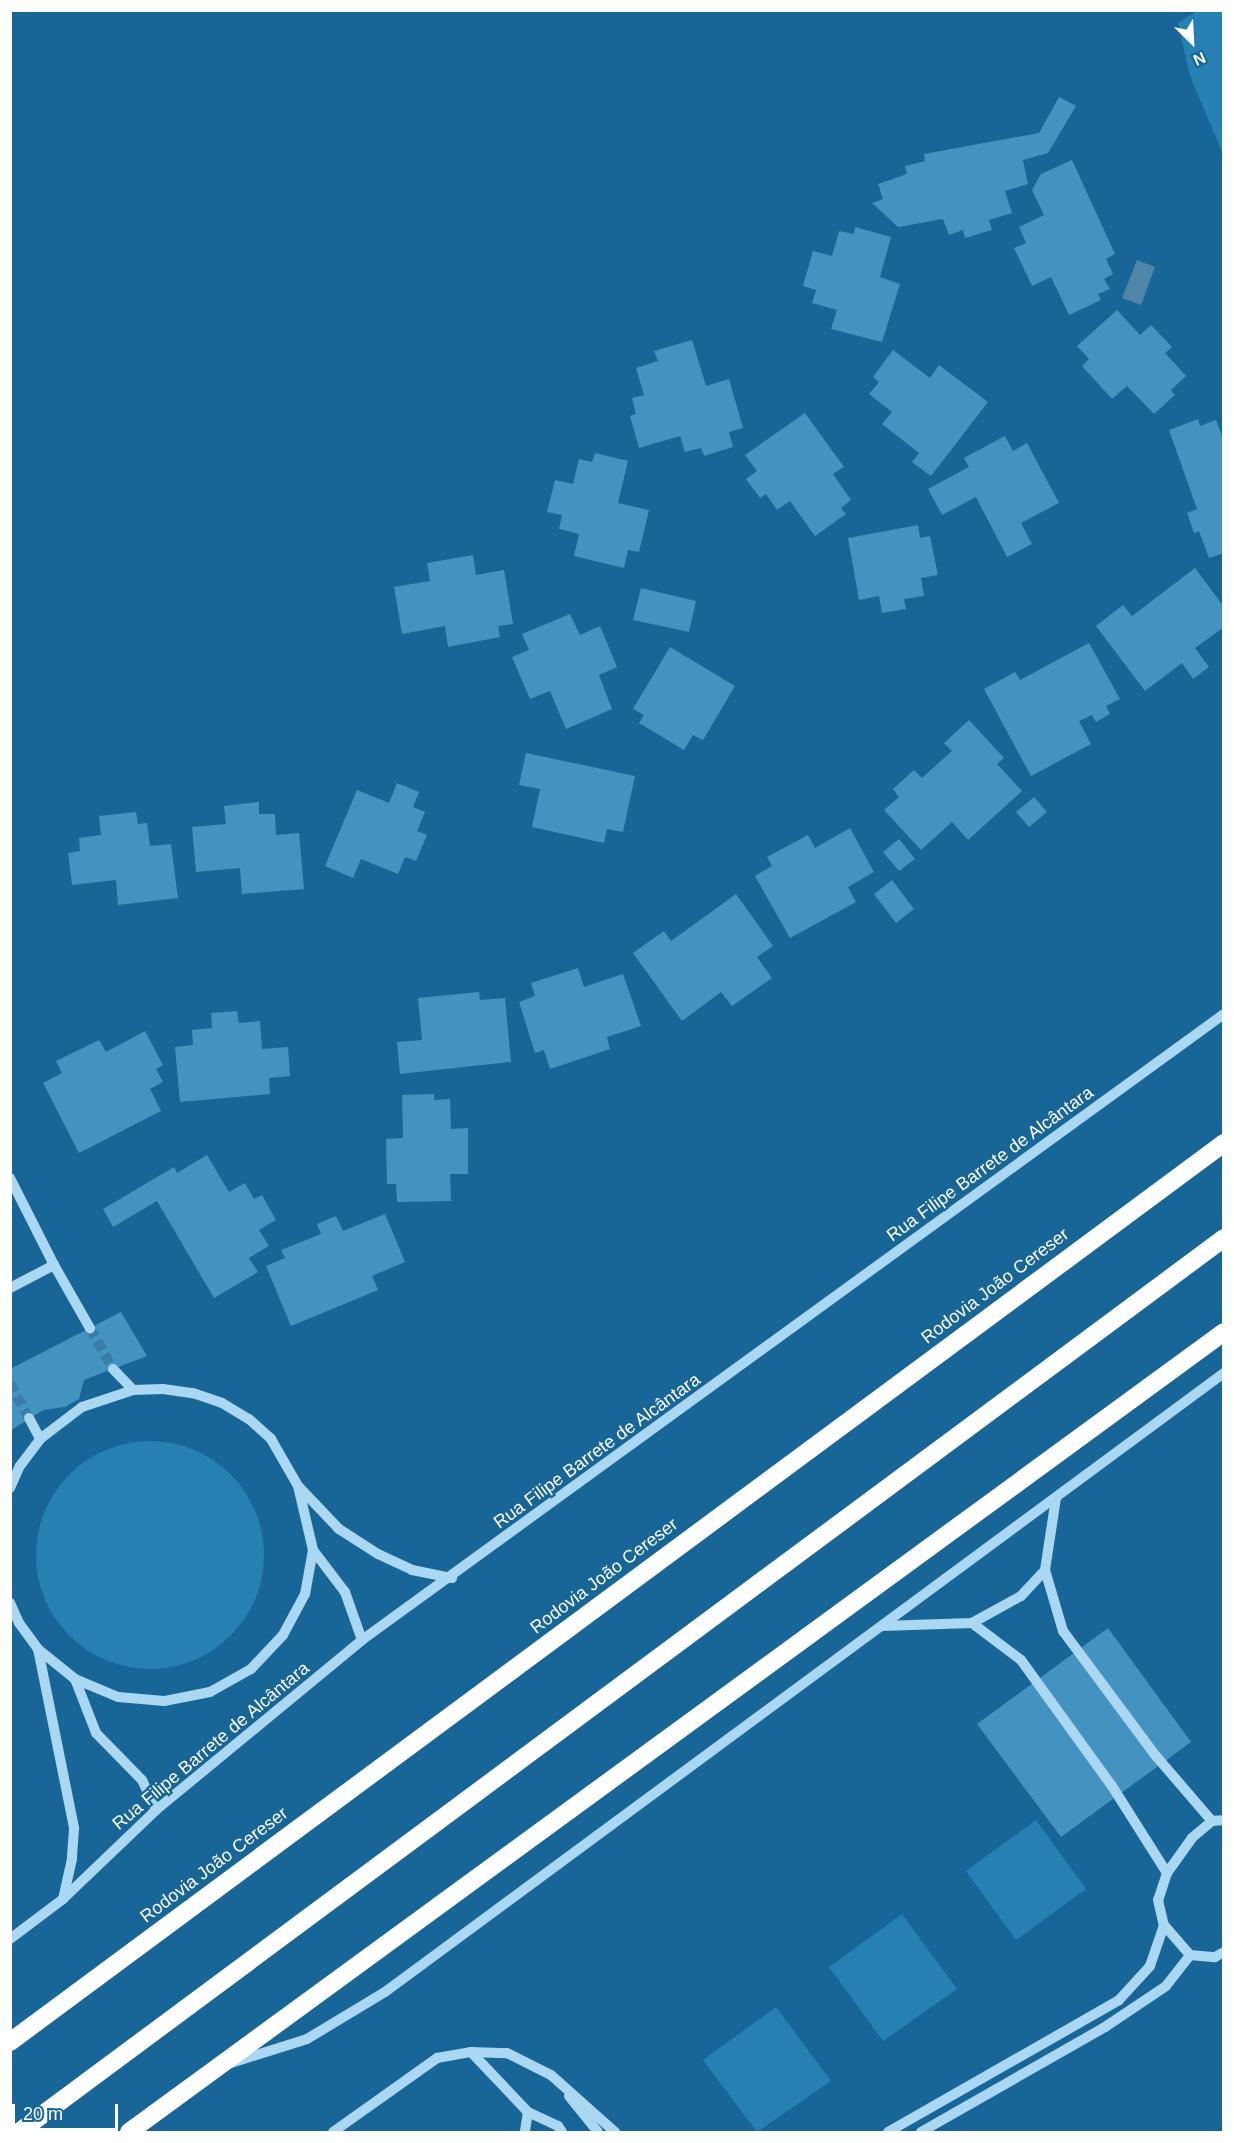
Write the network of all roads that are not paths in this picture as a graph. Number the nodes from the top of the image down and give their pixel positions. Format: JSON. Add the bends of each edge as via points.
{"nodes":[{"id":1,"x":1224,"y":1014,"type":"edge"},
{"id":2,"x":1224,"y":1143,"type":"edge"},
{"id":3,"x":10,"y":1178,"type":"edge"},
{"id":4,"x":1224,"y":1238,"type":"edge"},
{"id":5,"x":54,"y":1265,"type":"junction"},
{"id":6,"x":10,"y":1288,"type":"edge"},
{"id":7,"x":90,"y":1328,"type":"tunnel mouth"},
{"id":8,"x":1224,"y":1332,"type":"edge"},
{"id":9,"x":113,"y":1369,"type":"tunnel mouth"},
{"id":10,"x":1224,"y":1373,"type":"edge"},
{"id":11,"x":133,"y":1390,"type":"junction"},
{"id":12,"x":29,"y":1418,"type":"tunnel mouth"},
{"id":13,"x":40,"y":1440,"type":"junction"},
{"id":14,"x":298,"y":1486,"type":"junction"},
{"id":15,"x":10,"y":1488,"type":"edge"},
{"id":16,"x":1056,"y":1498,"type":"junction"},
{"id":17,"x":312,"y":1550,"type":"junction"},
{"id":18,"x":1045,"y":1570,"type":"junction"},
{"id":19,"x":452,"y":1578,"type":"junction"},
{"id":20,"x":10,"y":1603,"type":"edge"},
{"id":21,"x":972,"y":1623,"type":"junction"},
{"id":22,"x":881,"y":1626,"type":"junction"},
{"id":23,"x":362,"y":1640,"type":"junction"},
{"id":24,"x":38,"y":1649,"type":"junction"},
{"id":25,"x":75,"y":1679,"type":"junction"},
{"id":26,"x":156,"y":1810,"type":"junction"},
{"id":27,"x":1218,"y":1820,"type":"edge"},
{"id":28,"x":1167,"y":1873,"type":"junction"},
{"id":29,"x":63,"y":1899,"type":"junction"},
{"id":30,"x":1164,"y":1925,"type":"junction"},
{"id":31,"x":10,"y":1939,"type":"edge"},
{"id":32,"x":1224,"y":1952,"type":"edge"},
{"id":33,"x":1190,"y":1954,"type":"junction"},
{"id":34,"x":10,"y":2042,"type":"edge"},
{"id":35,"x":471,"y":2052,"type":"junction"},
{"id":36,"x":214,"y":2068,"type":"junction"},
{"id":37,"x":551,"y":2075,"type":"junction"},
{"id":38,"x":528,"y":2112,"type":"junction"},
{"id":39,"x":19,"y":2133,"type":"edge"},
{"id":40,"x":129,"y":2133,"type":"edge"},
{"id":41,"x":333,"y":2133,"type":"edge"},
{"id":42,"x":525,"y":2133,"type":"edge"},
{"id":43,"x":562,"y":2133,"type":"edge"},
{"id":44,"x":598,"y":2133,"type":"edge"},
{"id":45,"x":615,"y":2133,"type":"edge"},
{"id":46,"x":888,"y":2133,"type":"edge"},
{"id":47,"x":921,"y":2133,"type":"edge"}],
"edges":[{"from":1,"to":19,"type":"street","name":"Rua Filipe Barrete de Alcântara"},
{"from":2,"to":34,"type":"highway","name":"Rodovia João Cereser"},
{"from":3,"to":5,"type":"street"},
{"from":4,"to":39,"type":"highway"},
{"from":5,"to":6,"type":"street"},
{"from":5,"to":7,"type":"street"},
{"from":8,"to":36,"type":"highway"},
{"from":9,"to":11,"type":"street"},
{"from":10,"to":16,"type":"street"},
{"from":11,"to":13,"type":"street","via":[[82,1407]]},
{"from":11,"to":14,"type":"street","via":[[193,1393],[222,1403],[249,1419],[271,1439]]},
{"from":12,"to":13,"type":"street"},
{"from":13,"to":15,"type":"street","via":[[20,1466]]},
{"from":14,"to":17,"type":"street"},
{"from":14,"to":19,"type":"street","via":[[339,1529],[378,1554],[412,1570]]},
{"from":16,"to":18,"type":"street"},
{"from":16,"to":22,"type":"street"},
{"from":17,"to":23,"type":"street","via":[[345,1592]]},
{"from":17,"to":25,"type":"street","via":[[305,1594],[283,1635],[250,1669],[210,1692],[164,1701],[118,1697]]},
{"from":18,"to":21,"type":"street","via":[[1021,1596]]},
{"from":18,"to":27,"type":"street","via":[[1063,1631],[1156,1756]]},
{"from":19,"to":23,"type":"street","name":"Rua Filipe Barrete de Alcântara"},
{"from":20,"to":24,"type":"street"},
{"from":21,"to":22,"type":"street"},
{"from":21,"to":28,"type":"street","via":[[1021,1660],[1112,1786]]},
{"from":22,"to":36,"type":"street","via":[[386,1992],[307,2039]]},
{"from":23,"to":26,"type":"street","name":"Rua Filipe Barrete de Alcântara"},
{"from":24,"to":25,"type":"street"},
{"from":24,"to":29,"type":"street","via":[[74,1828]]},
{"from":25,"to":26,"type":"street","via":[[96,1733],[142,1780]]},
{"from":26,"to":29,"type":"street","name":"Rua Filipe Barrete de Alcântara"},
{"from":27,"to":28,"type":"street","via":[[1192,1838]]},
{"from":28,"to":30,"type":"street","via":[[1158,1900]]},
{"from":29,"to":31,"type":"street","name":"Rua Filipe Barrete de Alcântara"},
{"from":30,"to":33,"type":"street"},
{"from":30,"to":46,"type":"street","via":[[1150,1966],[1119,2000]]},
{"from":32,"to":33,"type":"street","via":[[1215,1957]]},
{"from":33,"to":47,"type":"street","via":[[1166,1986],[1114,2021]]},
{"from":35,"to":37,"type":"street","via":[[507,2053]]},
{"from":35,"to":38,"type":"street"},
{"from":35,"to":41,"type":"street","via":[[437,2058]]},
{"from":36,"to":40,"type":"highway"},
{"from":37,"to":44,"type":"street"},
{"from":37,"to":45,"type":"street"},
{"from":38,"to":42,"type":"street"},
{"from":38,"to":43,"type":"street","via":[[558,2126]]}]}
